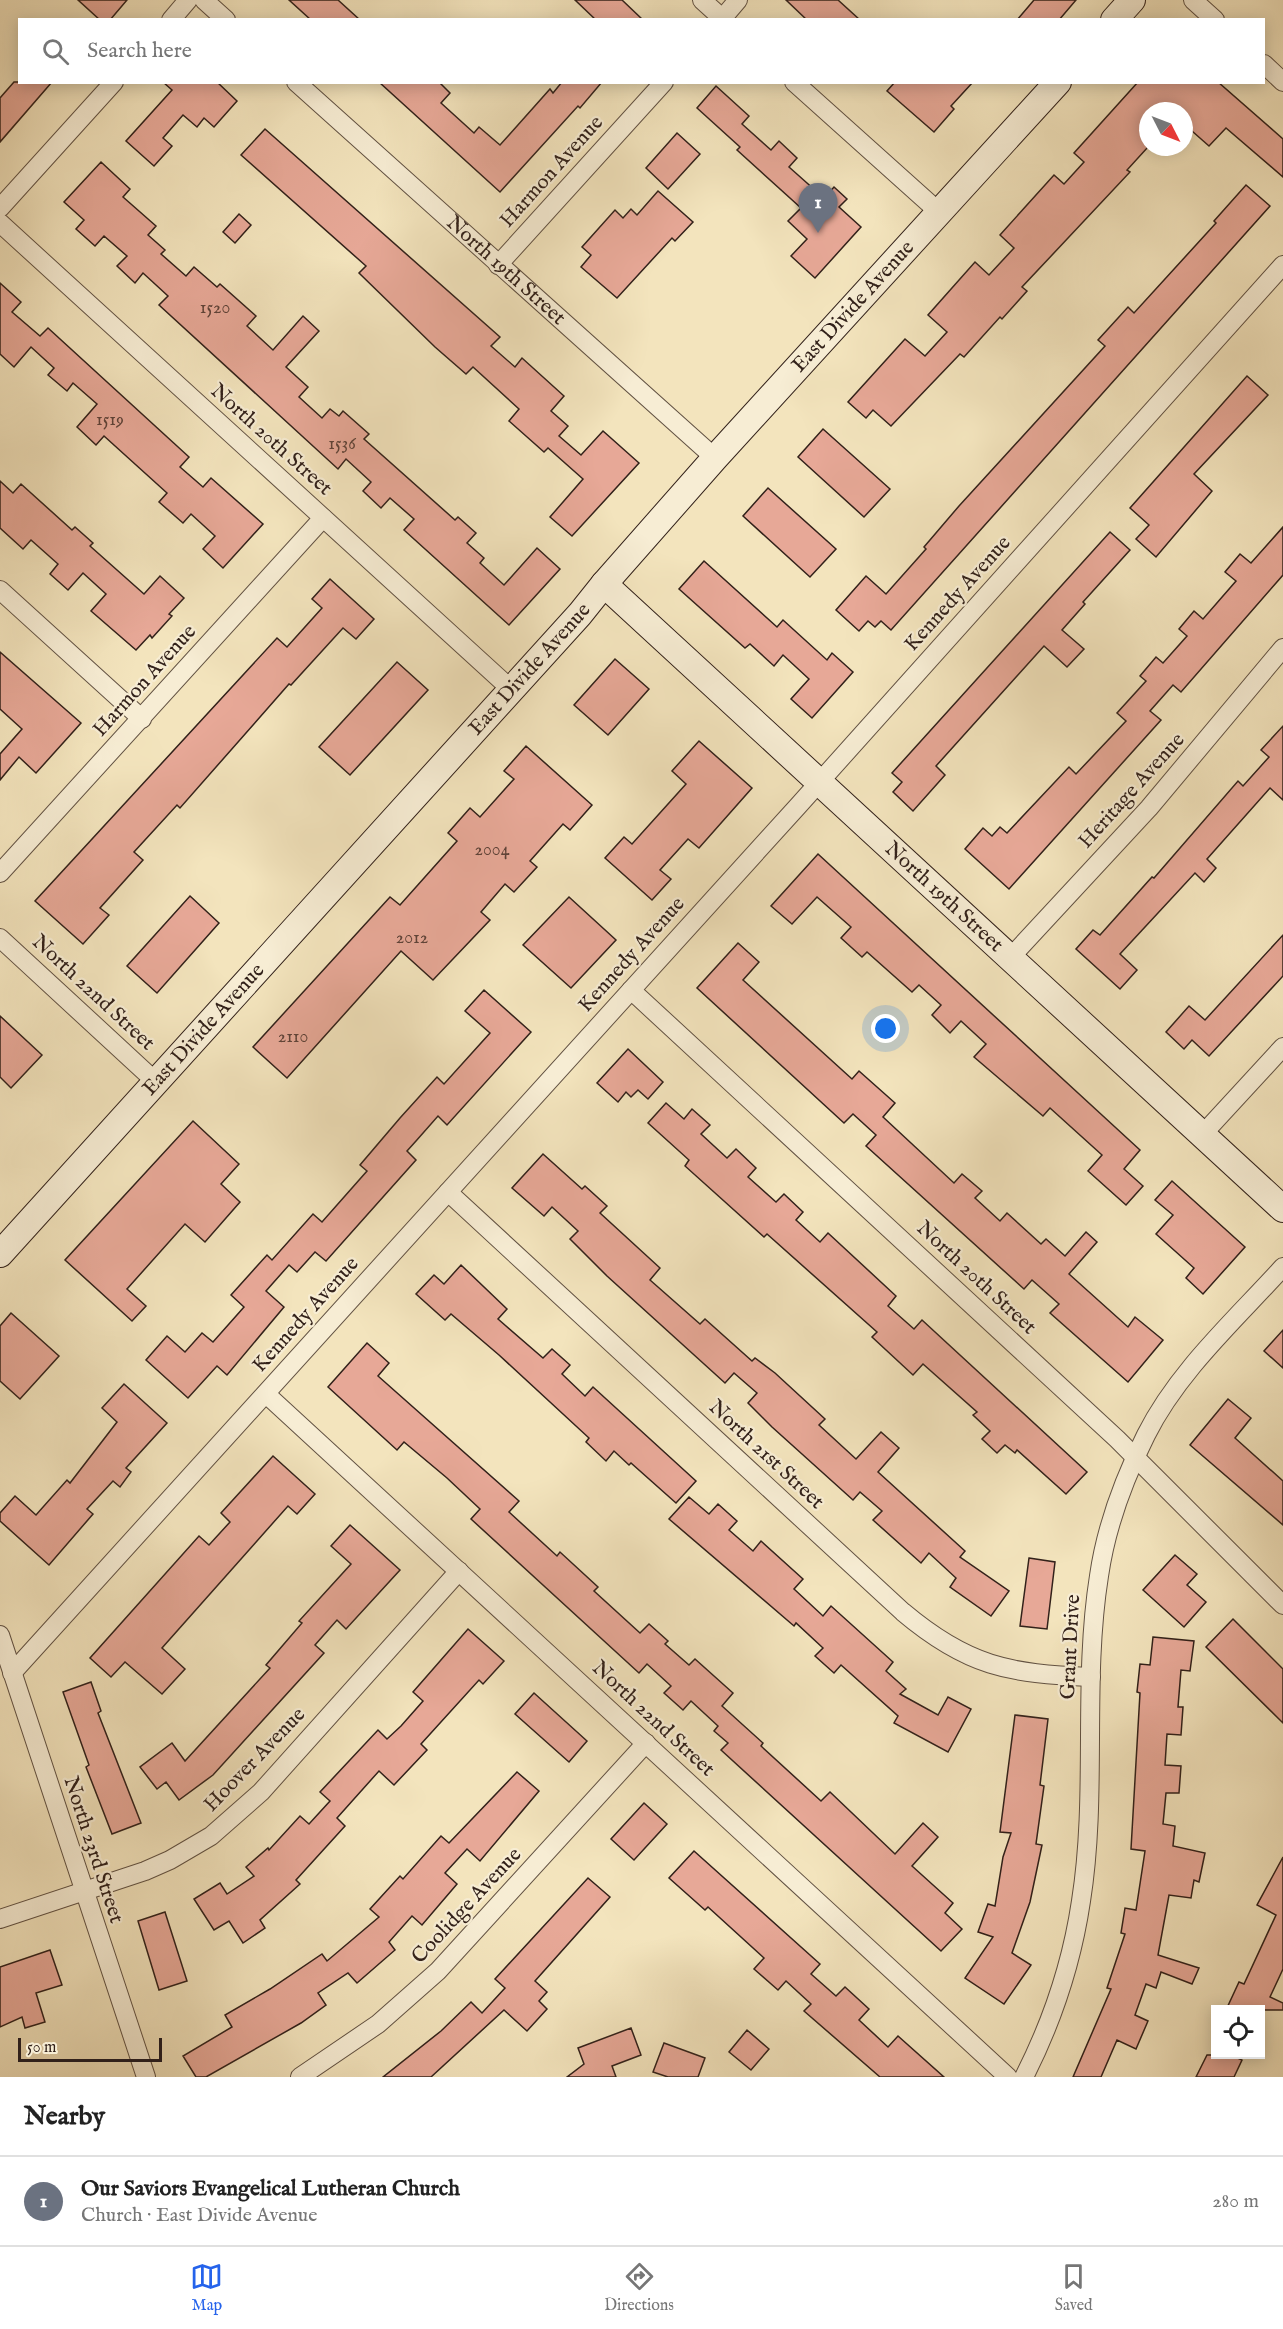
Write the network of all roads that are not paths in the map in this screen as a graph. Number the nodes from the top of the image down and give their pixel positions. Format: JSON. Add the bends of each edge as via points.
{"nodes":[{"id":1,"x":188,"y":0,"type":"edge"},
{"id":2,"x":204,"y":0,"type":"edge"},
{"id":3,"x":702,"y":0,"type":"edge"},
{"id":4,"x":738,"y":0,"type":"edge"},
{"id":5,"x":1132,"y":0,"type":"edge"},
{"id":6,"x":1194,"y":0,"type":"edge"},
{"id":7,"x":173,"y":18,"type":"edge"},
{"id":8,"x":224,"y":18,"type":"edge"},
{"id":9,"x":721,"y":18,"type":"edge"},
{"id":10,"x":723,"y":18,"type":"edge"},
{"id":11,"x":1116,"y":18,"type":"edge"},
{"id":12,"x":1213,"y":18,"type":"edge"},
{"id":13,"x":1265,"y":66,"type":"edge"},
{"id":14,"x":1283,"y":82,"type":"edge"},
{"id":15,"x":112,"y":84,"type":"edge"},
{"id":16,"x":298,"y":84,"type":"edge"},
{"id":17,"x":662,"y":84,"type":"edge"},
{"id":18,"x":796,"y":84,"type":"edge"},
{"id":19,"x":1056,"y":84,"type":"edge"},
{"id":20,"x":0,"y":208,"type":"edge"},
{"id":21,"x":940,"y":213,"type":"junction"},
{"id":22,"x":0,"y":223,"type":"edge"},
{"id":23,"x":498,"y":265,"type":"junction"},
{"id":24,"x":1283,"y":265,"type":"edge"},
{"id":25,"x":715,"y":458,"type":"junction"},
{"id":26,"x":323,"y":518,"type":"junction"},
{"id":27,"x":604,"y":584,"type":"junction"},
{"id":28,"x":0,"y":590,"type":"edge"},
{"id":29,"x":1283,"y":648,"type":"edge"},
{"id":30,"x":512,"y":690,"type":"junction"},
{"id":31,"x":142,"y":719,"type":"junction"},
{"id":32,"x":819,"y":783,"type":"junction"},
{"id":33,"x":0,"y":873,"type":"edge"},
{"id":34,"x":0,"y":938,"type":"edge"},
{"id":35,"x":1010,"y":958,"type":"junction"},
{"id":36,"x":631,"y":990,"type":"junction"},
{"id":37,"x":1283,"y":1047,"type":"edge"},
{"id":38,"x":156,"y":1082,"type":"junction"},
{"id":39,"x":1202,"y":1135,"type":"junction"},
{"id":40,"x":448,"y":1192,"type":"junction"},
{"id":41,"x":1283,"y":1209,"type":"edge"},
{"id":42,"x":0,"y":1254,"type":"edge"},
{"id":43,"x":1283,"y":1267,"type":"edge"},
{"id":44,"x":266,"y":1394,"type":"junction"},
{"id":45,"x":1136,"y":1457,"type":"junction"},
{"id":46,"x":459,"y":1571,"type":"junction"},
{"id":47,"x":1283,"y":1605,"type":"edge"},
{"id":48,"x":0,"y":1635,"type":"edge"},
{"id":49,"x":12,"y":1673,"type":"junction"},
{"id":50,"x":1091,"y":1677,"type":"junction"},
{"id":51,"x":646,"y":1743,"type":"junction"},
{"id":52,"x":83,"y":1892,"type":"junction"},
{"id":53,"x":0,"y":1919,"type":"edge"},
{"id":54,"x":146,"y":2077,"type":"edge"},
{"id":55,"x":300,"y":2077,"type":"edge"},
{"id":56,"x":1008,"y":2077,"type":"edge"},
{"id":57,"x":1024,"y":2077,"type":"edge"}],
"edges":[{"from":1,"to":7,"type":"street"},
{"from":2,"to":8,"type":"street"},
{"from":3,"to":9,"type":"street"},
{"from":4,"to":10,"type":"street"},
{"from":5,"to":11,"type":"street"},
{"from":6,"to":12,"type":"street"},
{"from":13,"to":14,"type":"street"},
{"from":15,"to":20,"type":"street"},
{"from":16,"to":23,"type":"street","name":"North 19th Street"},
{"from":17,"to":23,"type":"street","name":"Harmon Avenue"},
{"from":18,"to":21,"type":"street"},
{"from":19,"to":21,"type":"street","name":"East Divide Avenue"},
{"from":21,"to":25,"type":"street","name":"East Divide Avenue"},
{"from":22,"to":26,"type":"street","name":"North 20th Street"},
{"from":23,"to":25,"type":"street","name":"North 19th Street"},
{"from":24,"to":32,"type":"street","name":"Kennedy Avenue"},
{"from":25,"to":27,"type":"street","name":"East Divide Avenue"},
{"from":26,"to":30,"type":"street","name":"North 20th Street"},
{"from":26,"to":31,"type":"street","name":"Harmon Avenue"},
{"from":27,"to":30,"type":"street","name":"East Divide Avenue"},
{"from":27,"to":32,"type":"street","name":"North 19th Street"},
{"from":28,"to":31,"type":"street"},
{"from":29,"to":35,"type":"street","name":"Heritage Avenue","via":[[1149,808]]},
{"from":30,"to":38,"type":"street","name":"East Divide Avenue"},
{"from":31,"to":33,"type":"street","name":"Harmon Avenue"},
{"from":32,"to":35,"type":"street","name":"North 19th Street"},
{"from":32,"to":36,"type":"street","name":"Kennedy Avenue"},
{"from":34,"to":38,"type":"street","name":"North 22nd Street"},
{"from":35,"to":39,"type":"street","name":"North 19th Street"},
{"from":36,"to":40,"type":"street","name":"Kennedy Avenue"},
{"from":36,"to":45,"type":"street","name":"North 20th Street"},
{"from":37,"to":39,"type":"street"},
{"from":38,"to":42,"type":"street","name":"East Divide Avenue"},
{"from":39,"to":41,"type":"street","name":"North 19th Street"},
{"from":40,"to":44,"type":"street","name":"Kennedy Avenue"},
{"from":40,"to":50,"type":"street","name":"North 21st Street","via":[[930,1634],[959,1653],[999,1668]]},
{"from":43,"to":45,"type":"street","name":"Grant Drive","via":[[1172,1393]]},
{"from":44,"to":46,"type":"street","name":"North 22nd Street"},
{"from":44,"to":49,"type":"street","name":"Kennedy Avenue"},
{"from":45,"to":47,"type":"street","name":"North 20th Street"},
{"from":45,"to":50,"type":"street","name":"Grant Drive","via":[[1103,1551],[1095,1600]]},
{"from":46,"to":51,"type":"street","name":"North 22nd Street"},
{"from":46,"to":52,"type":"street","name":"Hoover Avenue","via":[[261,1792],[229,1822],[170,1860]]},
{"from":48,"to":49,"type":"street","name":"North 23rd Street"},
{"from":49,"to":52,"type":"street","name":"North 23rd Street"},
{"from":50,"to":57,"type":"street","name":"Grant Drive","via":[[1087,1838],[1081,1900],[1059,1992]]},
{"from":51,"to":55,"type":"street","name":"Coolidge Avenue","via":[[438,1971],[378,2024]]},
{"from":51,"to":56,"type":"street","name":"North 22nd Street"},
{"from":52,"to":53,"type":"street","name":"Hoover Avenue"},
{"from":52,"to":54,"type":"street","name":"North 23rd Street"}]}
